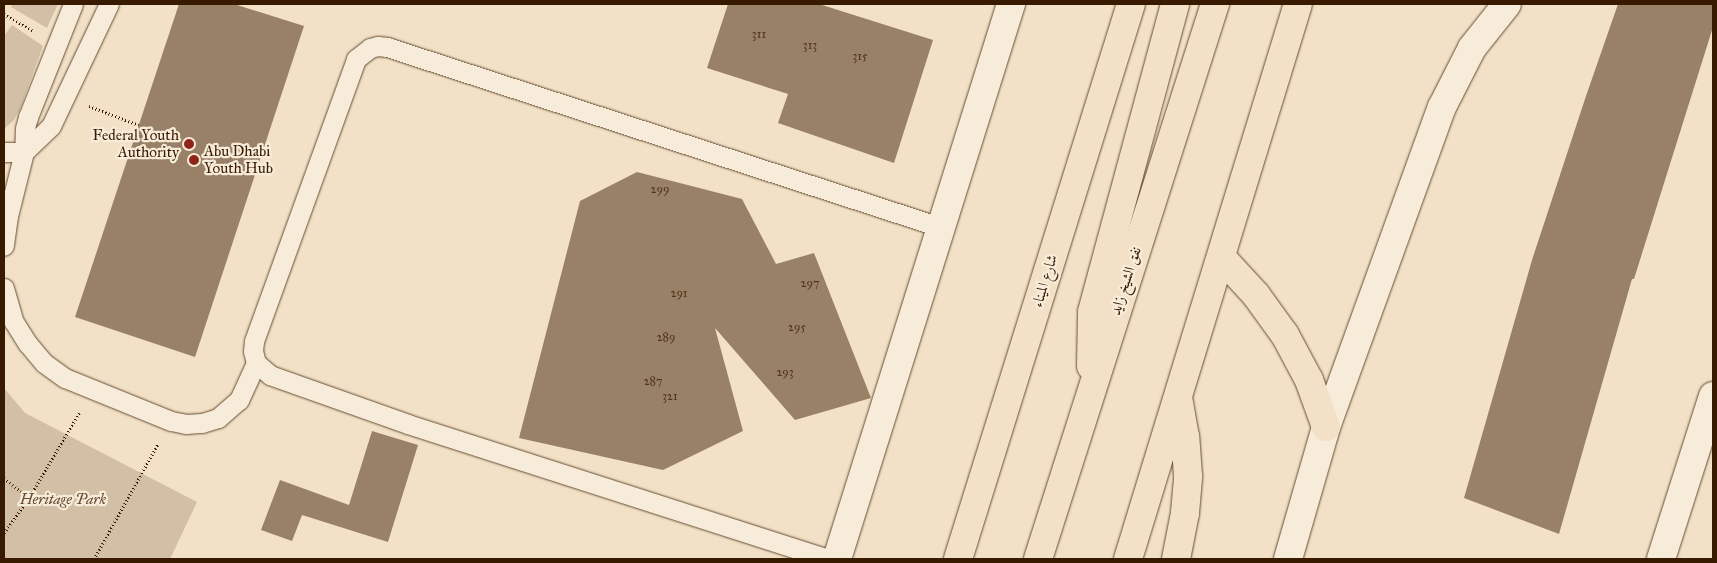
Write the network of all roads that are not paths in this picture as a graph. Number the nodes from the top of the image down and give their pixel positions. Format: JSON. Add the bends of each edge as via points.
{"nodes":[{"id":1,"x":73,"y":4,"type":"edge"},
{"id":2,"x":109,"y":4,"type":"edge"},
{"id":3,"x":1011,"y":4,"type":"edge"},
{"id":4,"x":1131,"y":4,"type":"edge"},
{"id":5,"x":1175,"y":4,"type":"edge"},
{"id":6,"x":1215,"y":4,"type":"edge"},
{"id":7,"x":1313,"y":4,"type":"edge"},
{"id":8,"x":1507,"y":4,"type":"edge"},
{"id":9,"x":1295,"y":14,"type":"edge"},
{"id":10,"x":4,"y":152,"type":"edge"},
{"id":11,"x":24,"y":152,"type":"junction"},
{"id":12,"x":6,"y":216,"type":"edge"},
{"id":13,"x":940,"y":227,"type":"junction"},
{"id":14,"x":4,"y":246,"type":"edge"},
{"id":15,"x":1222,"y":258,"type":"junction"},
{"id":16,"x":4,"y":288,"type":"edge"},
{"id":17,"x":256,"y":363,"type":"junction"},
{"id":18,"x":1093,"y":382,"type":"junction"},
{"id":19,"x":1713,"y":396,"type":"edge"},
{"id":20,"x":1178,"y":398,"type":"junction"},
{"id":21,"x":1326,"y":427,"type":"junction"},
{"id":22,"x":828,"y":559,"type":"edge"},
{"id":23,"x":837,"y":559,"type":"edge"},
{"id":24,"x":958,"y":559,"type":"edge"},
{"id":25,"x":1038,"y":559,"type":"edge"},
{"id":26,"x":1128,"y":559,"type":"edge"},
{"id":27,"x":1176,"y":559,"type":"edge"},
{"id":28,"x":1288,"y":559,"type":"edge"},
{"id":29,"x":1661,"y":559,"type":"edge"}],
"edges":[{"from":1,"to":11,"type":"lane","via":[[28,117]]},
{"from":2,"to":11,"type":"lane","via":[[52,126]]},
{"from":3,"to":13,"type":"street"},
{"from":4,"to":24,"type":"main road","name":"شارع الميناء"},
{"from":5,"to":18,"type":"main road","via":[[1092,312],[1090,358]]},
{"from":6,"to":18,"type":"main road","name":"نفق الشيخ زايد"},
{"from":7,"to":9,"type":"main road"},
{"from":8,"to":21,"type":"street","via":[[1472,48],[1442,107]]},
{"from":9,"to":15,"type":"main road"},
{"from":10,"to":11,"type":"lane"},
{"from":11,"to":12,"type":"lane"},
{"from":12,"to":14,"type":"lane"},
{"from":13,"to":17,"type":"lane","via":[[378,46],[356,59],[254,341]]},
{"from":13,"to":23,"type":"street"},
{"from":15,"to":20,"type":"main road"},
{"from":15,"to":21,"type":"main road","via":[[1256,295],[1285,336],[1309,380]]},
{"from":16,"to":17,"type":"lane","via":[[14,322],[44,363],[65,378],[170,421],[202,423],[218,418],[239,400]]},
{"from":17,"to":22,"type":"lane","via":[[270,375],[408,424]]},
{"from":18,"to":25,"type":"main road","name":"نفق الشيخ زايد"},
{"from":19,"to":29,"type":"street"},
{"from":20,"to":26,"type":"main road"},
{"from":20,"to":27,"type":"main road","via":[[1188,476]]},
{"from":21,"to":28,"type":"street"}]}
